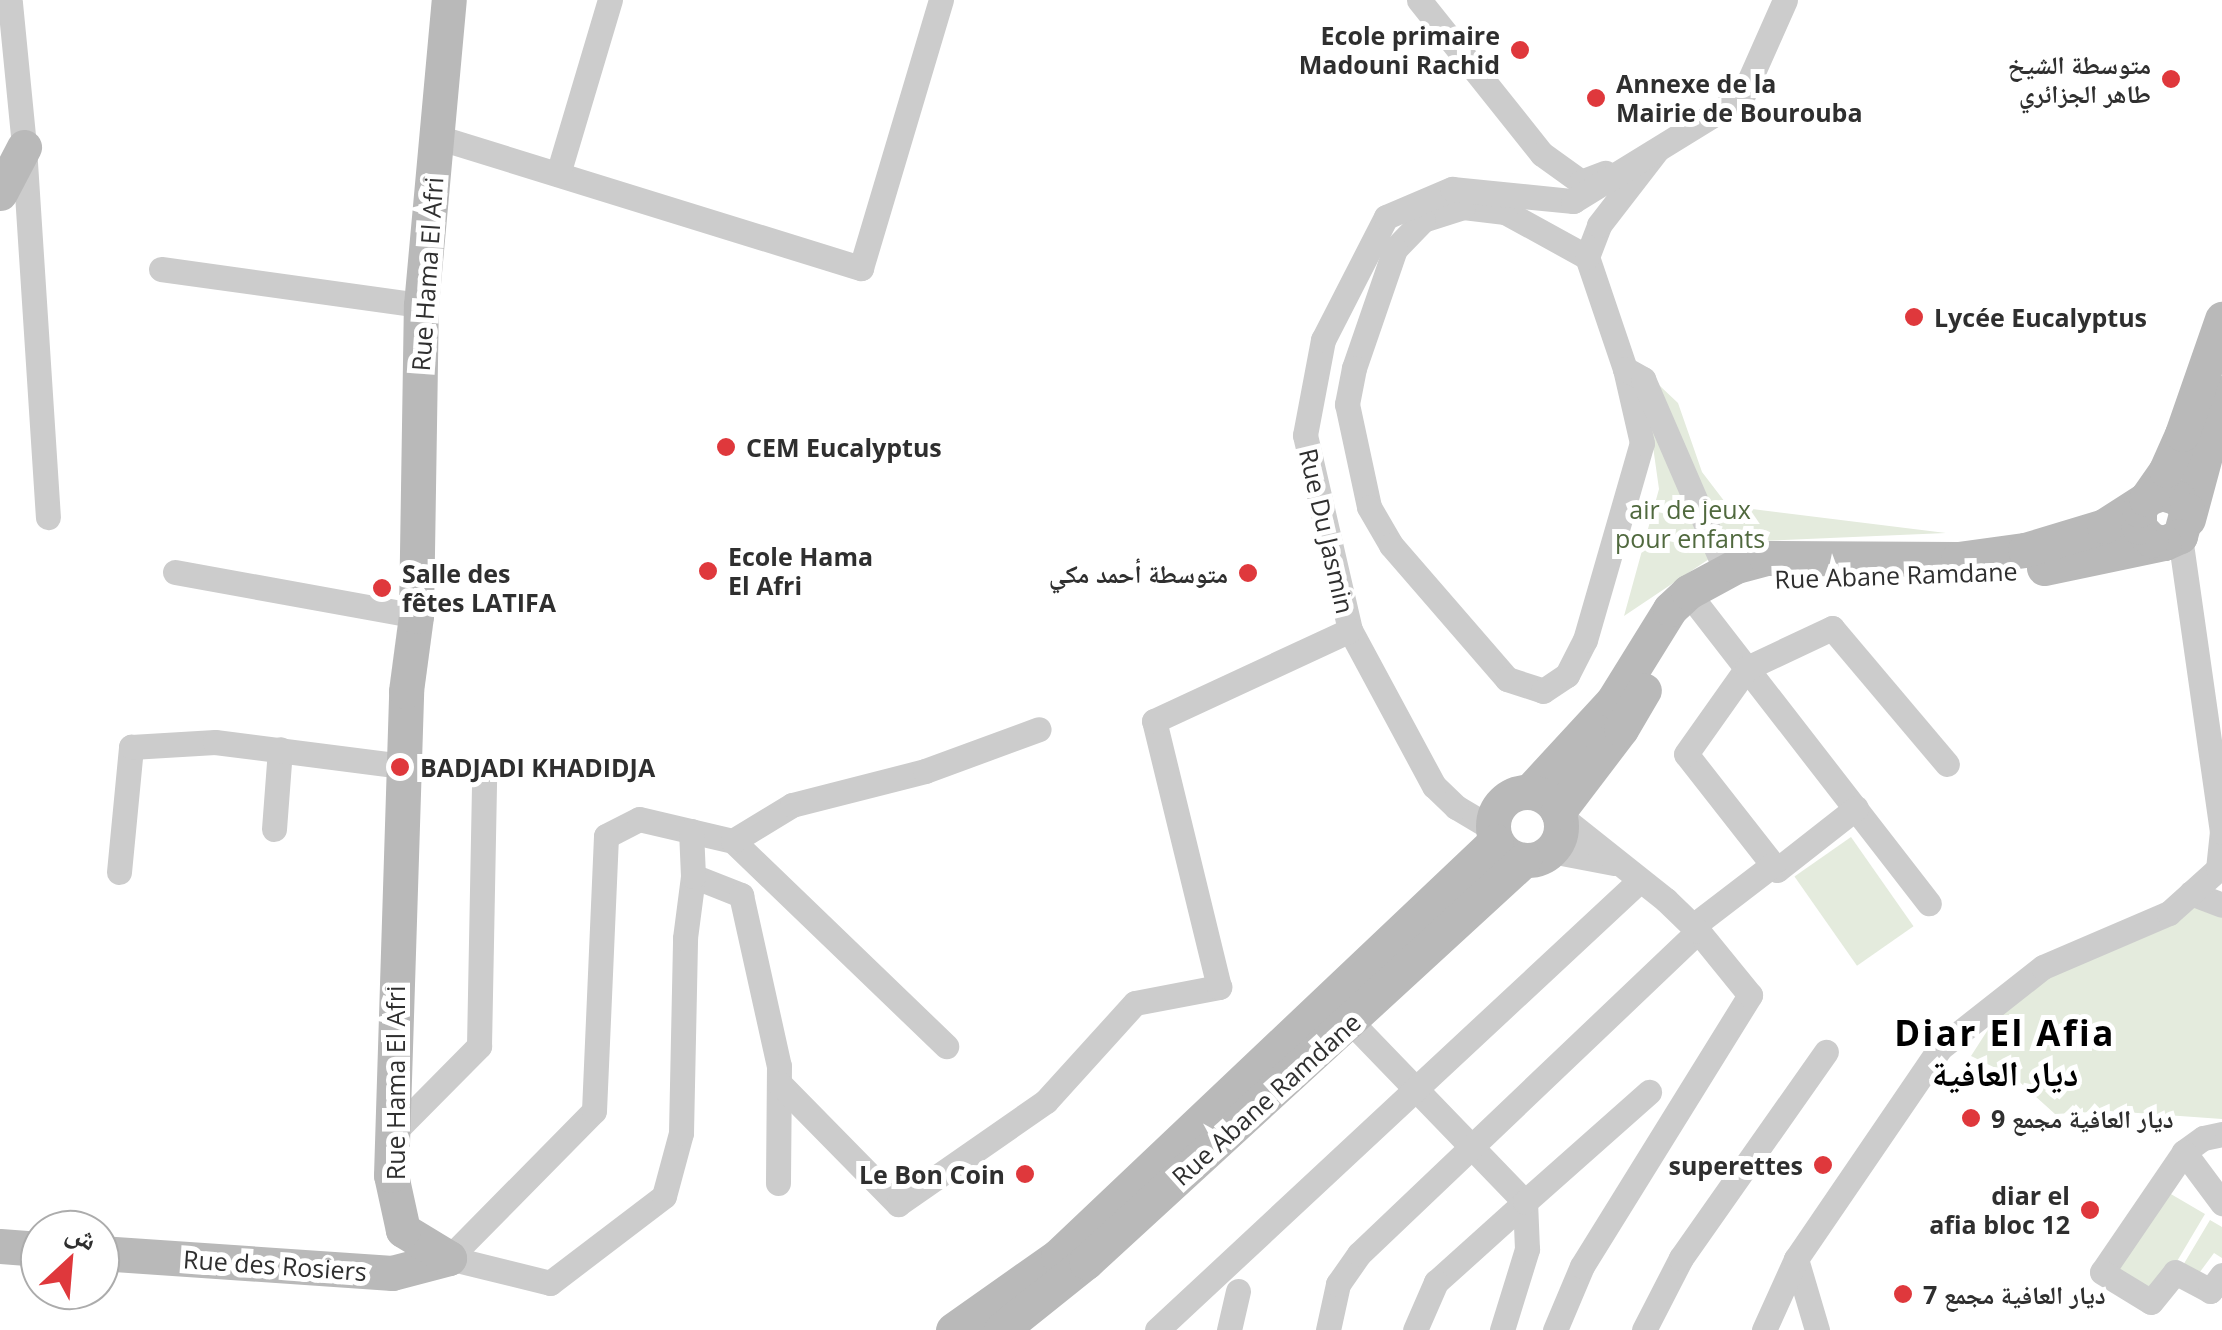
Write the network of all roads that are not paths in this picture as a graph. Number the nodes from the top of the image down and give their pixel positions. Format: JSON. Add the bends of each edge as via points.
{"nodes":[{"id":1,"x":1,"y":0,"type":"edge"},
{"id":2,"x":449,"y":0,"type":"edge"},
{"id":3,"x":610,"y":0,"type":"edge"},
{"id":4,"x":940,"y":0,"type":"edge"},
{"id":5,"x":1419,"y":0,"type":"edge"},
{"id":6,"x":1785,"y":0,"type":"edge"},
{"id":7,"x":437,"y":136,"type":"junction"},
{"id":8,"x":24,"y":147,"type":"junction"},
{"id":9,"x":1650,"y":154,"type":"junction"},
{"id":10,"x":558,"y":174,"type":"junction"},
{"id":11,"x":0,"y":193,"type":"edge"},
{"id":12,"x":1587,"y":258,"type":"junction"},
{"id":13,"x":161,"y":268,"type":"dead end"},
{"id":14,"x":422,"y":305,"type":"junction"},
{"id":15,"x":2222,"y":319,"type":"edge"},
{"id":16,"x":1626,"y":370,"type":"junction"},
{"id":17,"x":2222,"y":393,"type":"edge"},
{"id":18,"x":2146,"y":499,"type":"junction"},
{"id":19,"x":48,"y":517,"type":"dead end"},
{"id":20,"x":2178,"y":533,"type":"junction"},
{"id":21,"x":1726,"y":570,"type":"junction"},
{"id":22,"x":175,"y":572,"type":"dead end"},
{"id":23,"x":1699,"y":606,"type":"junction"},
{"id":24,"x":416,"y":616,"type":"junction"},
{"id":25,"x":1350,"y":630,"type":"junction"},
{"id":26,"x":1746,"y":668,"type":"junction"},
{"id":27,"x":1038,"y":729,"type":"dead end"},
{"id":28,"x":280,"y":749,"type":"junction"},
{"id":29,"x":1947,"y":764,"type":"dead end"},
{"id":30,"x":402,"y":766,"type":"junction"},
{"id":31,"x":484,"y":774,"type":"dead end"},
{"id":32,"x":1529,"y":792,"type":"junction"},
{"id":33,"x":1856,"y":808,"type":"junction"},
{"id":34,"x":1559,"y":813,"type":"junction"},
{"id":35,"x":274,"y":829,"type":"dead end"},
{"id":36,"x":691,"y":831,"type":"junction"},
{"id":37,"x":733,"y":840,"type":"junction"},
{"id":38,"x":1516,"y":845,"type":"junction"},
{"id":39,"x":1774,"y":864,"type":"junction"},
{"id":40,"x":119,"y":872,"type":"dead end"},
{"id":41,"x":1629,"y":873,"type":"junction"},
{"id":42,"x":693,"y":876,"type":"junction"},
{"id":43,"x":2191,"y":893,"type":"junction"},
{"id":44,"x":1930,"y":903,"type":"dead end"},
{"id":45,"x":2222,"y":905,"type":"edge"},
{"id":46,"x":1696,"y":928,"type":"junction"},
{"id":47,"x":1350,"y":1022,"type":"junction"},
{"id":48,"x":946,"y":1046,"type":"dead end"},
{"id":49,"x":1826,"y":1052,"type":"dead end"},
{"id":50,"x":779,"y":1083,"type":"junction"},
{"id":51,"x":1415,"y":1088,"type":"junction"},
{"id":52,"x":1649,"y":1092,"type":"dead end"},
{"id":53,"x":392,"y":1134,"type":"junction"},
{"id":54,"x":2222,"y":1134,"type":"edge"},
{"id":55,"x":1470,"y":1148,"type":"junction"},
{"id":56,"x":2184,"y":1152,"type":"junction"},
{"id":57,"x":778,"y":1183,"type":"dead end"},
{"id":58,"x":1525,"y":1202,"type":"junction"},
{"id":59,"x":2222,"y":1203,"type":"edge"},
{"id":60,"x":120,"y":1254,"type":"edge"},
{"id":61,"x":449,"y":1258,"type":"junction"},
{"id":62,"x":1796,"y":1258,"type":"junction"},
{"id":63,"x":2222,"y":1275,"type":"edge"},
{"id":64,"x":1238,"y":1292,"type":"dead end"},
{"id":65,"x":957,"y":1329,"type":"edge"},
{"id":66,"x":1002,"y":1330,"type":"edge"},
{"id":67,"x":1157,"y":1330,"type":"edge"},
{"id":68,"x":1228,"y":1330,"type":"edge"},
{"id":69,"x":1328,"y":1330,"type":"edge"},
{"id":70,"x":1415,"y":1330,"type":"edge"},
{"id":71,"x":1502,"y":1330,"type":"edge"},
{"id":72,"x":1554,"y":1330,"type":"edge"},
{"id":73,"x":1644,"y":1330,"type":"edge"},
{"id":74,"x":1764,"y":1330,"type":"edge"},
{"id":75,"x":1817,"y":1330,"type":"edge"}],
"edges":[{"from":1,"to":8,"type":"street","via":[[10,3]]},
{"from":2,"to":7,"type":"street","name":"Rue Hama El Afri"},
{"from":3,"to":10,"type":"street"},
{"from":4,"to":10,"type":"street","via":[[861,268]]},
{"from":5,"to":9,"type":"street","via":[[1542,154],[1581,182]]},
{"from":6,"to":9,"type":"street","name":"Rue Du Jasmin","via":[[1742,98]]},
{"from":7,"to":10,"type":"street"},
{"from":7,"to":14,"type":"street","name":"Rue Hama El Afri"},
{"from":8,"to":11,"type":"street"},
{"from":8,"to":19,"type":"street"},
{"from":9,"to":12,"type":"street","via":[[1600,226]]},
{"from":9,"to":25,"type":"street","name":"Rue Du Jasmin","via":[[1573,201],[1452,189],[1386,217],[1324,340],[1305,435]]},
{"from":12,"to":16,"type":"street"},
{"from":12,"to":16,"type":"street","via":[[1506,212],[1464,207],[1423,220],[1396,249],[1348,404],[1368,507],[1391,546],[1508,679],[1543,691],[1567,675],[1584,640],[1642,443]]},
{"from":13,"to":14,"type":"street"},
{"from":14,"to":24,"type":"street","name":"Rue Hama El Afri"},
{"from":15,"to":18,"type":"street","via":[[2182,434]]},
{"from":16,"to":21,"type":"street","via":[[1643,379]]},
{"from":17,"to":20,"type":"street"},
{"from":18,"to":20,"type":"street","via":[[2139,527],[2150,540]]},
{"from":18,"to":21,"type":"street","via":[[2104,526],[2025,550],[1958,558],[1766,558]]},
{"from":20,"to":23,"type":"street","name":"Rue Abane Ramdane","via":[[1994,576],[1782,577],[1747,583]]},
{"from":20,"to":43,"type":"street","via":[[2222,832],[2218,868]]},
{"from":21,"to":32,"type":"street","via":[[1670,609],[1613,701]]},
{"from":22,"to":24,"type":"street"},
{"from":23,"to":26,"type":"street"},
{"from":23,"to":34,"type":"street","name":"Rue Abane Ramdane","via":[[1622,729]]},
{"from":24,"to":30,"type":"street","name":"Rue Hama El Afri"},
{"from":25,"to":38,"type":"street","name":"Rue Du Jasmin","via":[[1434,786]]},
{"from":25,"to":50,"type":"street","via":[[1154,720],[1219,987],[1135,1003],[1046,1101],[898,1204]]},
{"from":26,"to":29,"type":"street","via":[[1832,628]]},
{"from":26,"to":33,"type":"street"},
{"from":26,"to":39,"type":"street","via":[[1686,754]]},
{"from":27,"to":37,"type":"street","via":[[925,770],[792,805]]},
{"from":28,"to":30,"type":"street"},
{"from":28,"to":35,"type":"street"},
{"from":28,"to":40,"type":"street","via":[[215,742],[131,746]]},
{"from":30,"to":53,"type":"street","name":"Rue Hama El Afri"},
{"from":31,"to":53,"type":"street","via":[[479,1046]]},
{"from":32,"to":34,"type":"street"},
{"from":32,"to":38,"type":"street","via":[[1502,802]]},
{"from":33,"to":39,"type":"street","via":[[1777,870]]},
{"from":33,"to":44,"type":"street"},
{"from":34,"to":38,"type":"street","via":[[1558,840]]},
{"from":34,"to":41,"type":"street"},
{"from":36,"to":37,"type":"street"},
{"from":36,"to":42,"type":"street"},
{"from":36,"to":61,"type":"street","via":[[639,820],[606,836],[594,1111]]},
{"from":37,"to":48,"type":"street"},
{"from":38,"to":41,"type":"street"},
{"from":38,"to":47,"type":"street","name":"Rue Abane Ramdane"},
{"from":38,"to":65,"type":"street","via":[[1058,1256]]},
{"from":39,"to":46,"type":"street"},
{"from":41,"to":46,"type":"street"},
{"from":41,"to":51,"type":"street"},
{"from":42,"to":50,"type":"street","via":[[741,895]]},
{"from":42,"to":61,"type":"street","via":[[685,938],[681,1133],[664,1196],[550,1283]]},
{"from":43,"to":45,"type":"street"},
{"from":43,"to":62,"type":"street","via":[[2169,913],[2043,967],[1940,1048]]},
{"from":46,"to":55,"type":"street"},
{"from":46,"to":72,"type":"street","via":[[1750,996],[1582,1266]]},
{"from":47,"to":51,"type":"street"},
{"from":47,"to":66,"type":"street","name":"Rue Abane Ramdane"},
{"from":49,"to":73,"type":"street","via":[[1682,1258]]},
{"from":50,"to":57,"type":"street"},
{"from":51,"to":55,"type":"street"},
{"from":51,"to":67,"type":"street"},
{"from":52,"to":58,"type":"street"},
{"from":53,"to":61,"type":"street","name":"Rue Hama El Afri","via":[[391,1175],[402,1230]]},
{"from":54,"to":56,"type":"street"},
{"from":55,"to":58,"type":"street"},
{"from":55,"to":69,"type":"street","via":[[1359,1254],[1338,1284]]},
{"from":56,"to":59,"type":"street"},
{"from":56,"to":63,"type":"street","via":[[2102,1272],[2151,1302],[2175,1272],[2210,1291]]},
{"from":58,"to":70,"type":"street","via":[[1436,1282]]},
{"from":58,"to":71,"type":"street","via":[[1527,1249]]},
{"from":60,"to":61,"type":"street","name":"Rue des Rosiers","via":[[392,1272]]},
{"from":62,"to":74,"type":"street"},
{"from":62,"to":75,"type":"street"},
{"from":64,"to":68,"type":"street"}]}
